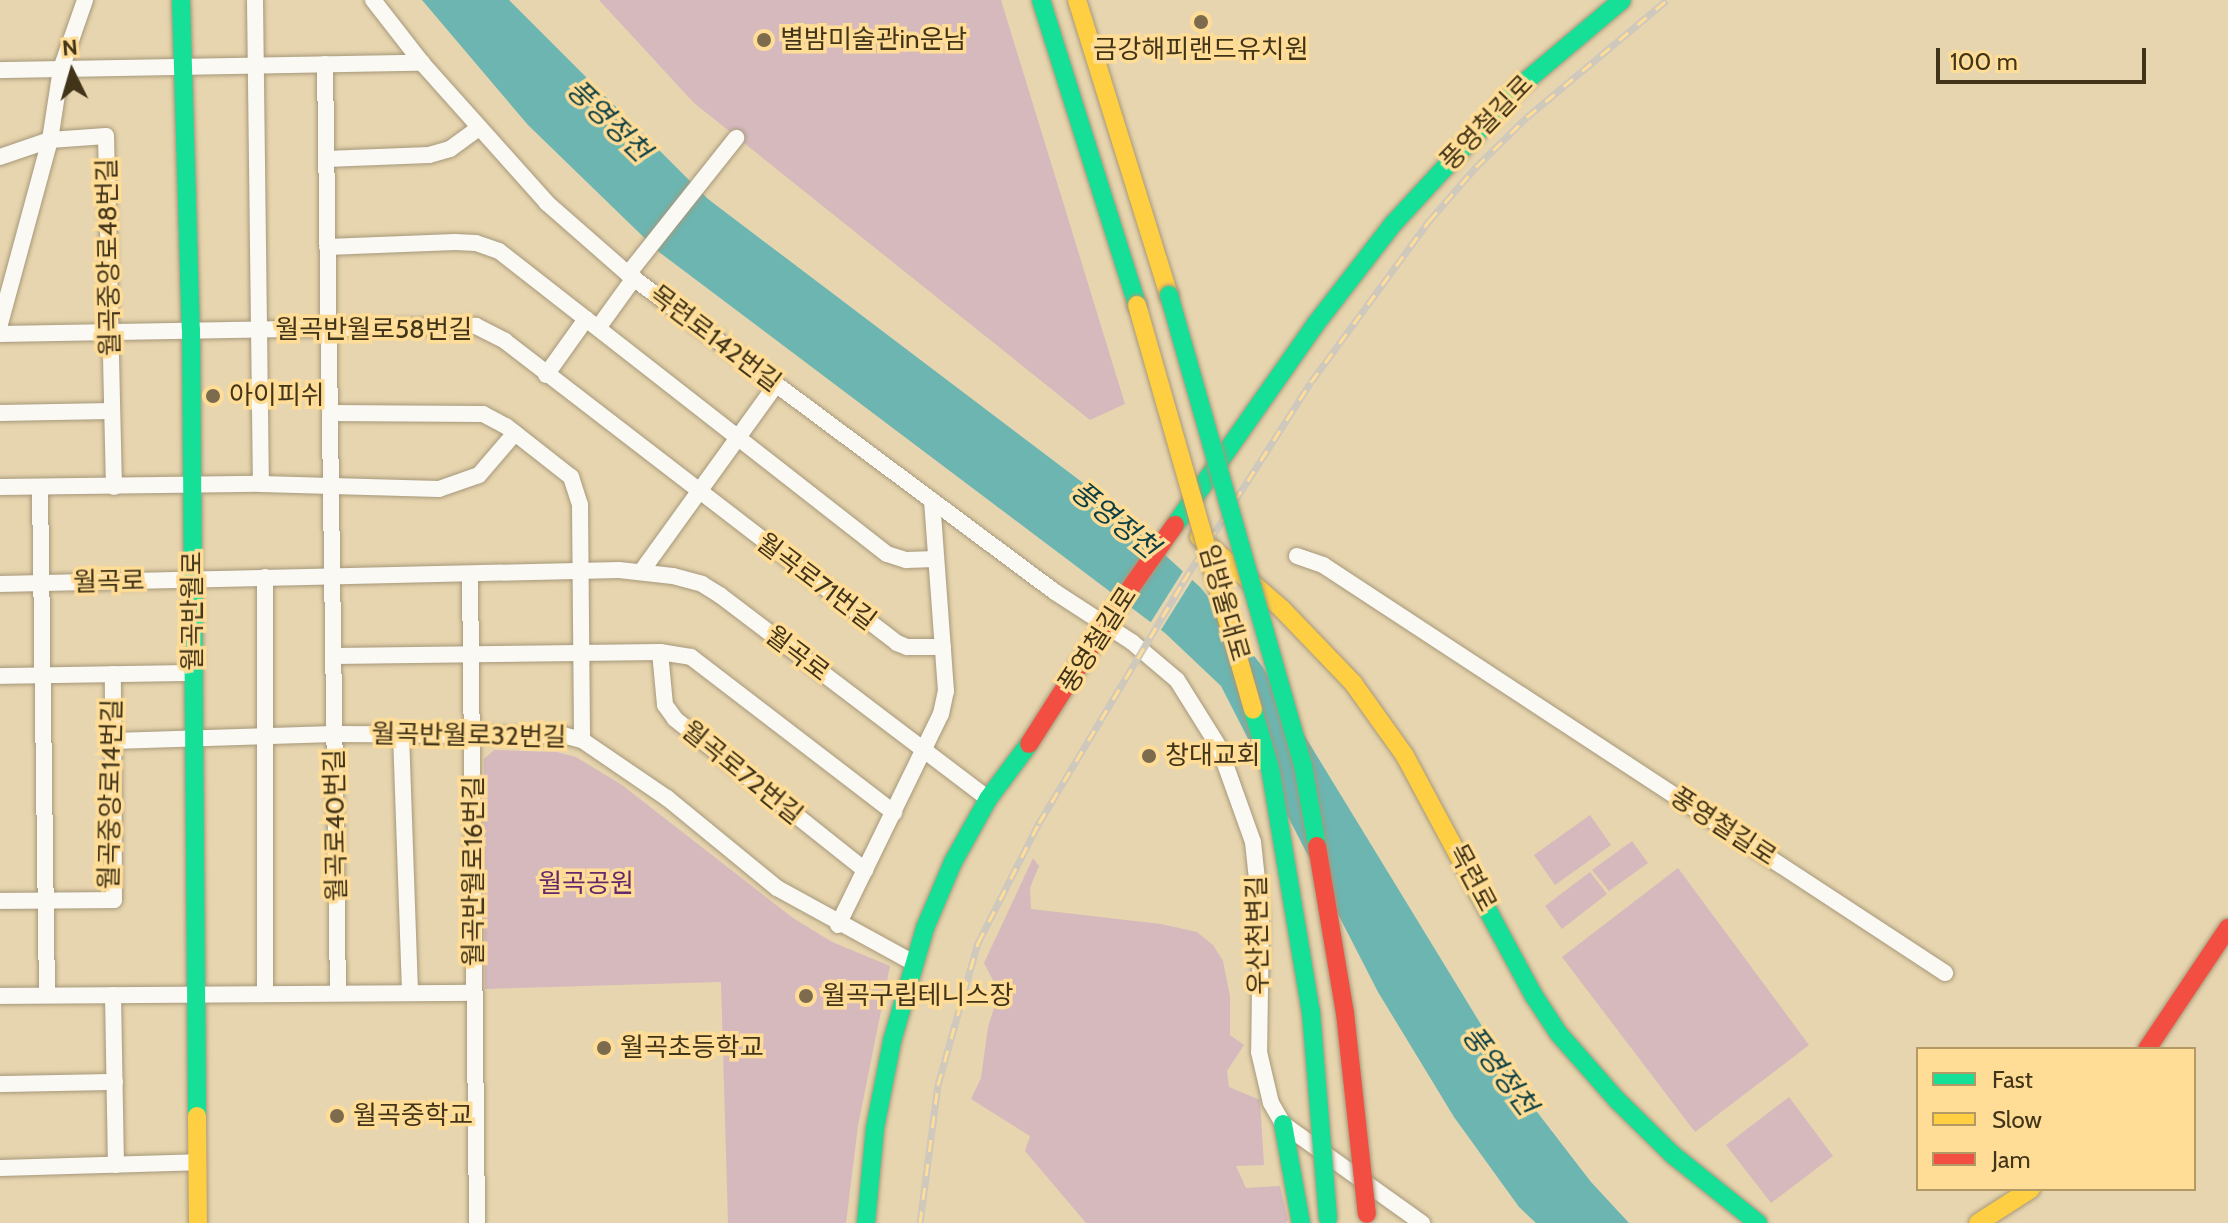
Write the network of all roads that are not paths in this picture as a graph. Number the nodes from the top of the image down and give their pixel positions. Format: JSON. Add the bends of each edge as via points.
{"nodes":[{"id":1,"x":85,"y":0,"type":"edge"},
{"id":2,"x":181,"y":0,"type":"edge"},
{"id":3,"x":255,"y":0,"type":"edge"},
{"id":4,"x":373,"y":0,"type":"edge"},
{"id":5,"x":1041,"y":0,"type":"edge"},
{"id":6,"x":1077,"y":0,"type":"edge"},
{"id":7,"x":1622,"y":0,"type":"edge"},
{"id":8,"x":422,"y":63,"type":"junction"},
{"id":9,"x":257,"y":64,"type":"junction"},
{"id":10,"x":325,"y":64,"type":"junction"},
{"id":11,"x":185,"y":65,"type":"junction"},
{"id":12,"x":61,"y":69,"type":"junction"},
{"id":13,"x":0,"y":70,"type":"edge"},
{"id":14,"x":479,"y":128,"type":"junction"},
{"id":15,"x":50,"y":140,"type":"junction"},
{"id":16,"x":731,"y":144,"type":"dead end"},
{"id":17,"x":0,"y":157,"type":"edge"},
{"id":18,"x":326,"y":159,"type":"junction"},
{"id":19,"x":327,"y":247,"type":"junction"},
{"id":20,"x":633,"y":271,"type":"junction"},
{"id":21,"x":0,"y":324,"type":"edge"},
{"id":22,"x":597,"y":327,"type":"junction"},
{"id":23,"x":191,"y":329,"type":"junction"},
{"id":24,"x":261,"y":329,"type":"junction"},
{"id":25,"x":328,"y":329,"type":"junction"},
{"id":26,"x":111,"y":331,"type":"junction"},
{"id":27,"x":0,"y":334,"type":"edge"},
{"id":28,"x":546,"y":375,"type":"junction"},
{"id":29,"x":776,"y":385,"type":"junction"},
{"id":30,"x":562,"y":388,"type":"joint"},
{"id":31,"x":111,"y":411,"type":"junction"},
{"id":32,"x":0,"y":413,"type":"edge"},
{"id":33,"x":330,"y":413,"type":"junction"},
{"id":34,"x":515,"y":433,"type":"junction"},
{"id":35,"x":738,"y":438,"type":"junction"},
{"id":36,"x":261,"y":484,"type":"junction"},
{"id":37,"x":192,"y":486,"type":"junction"},
{"id":38,"x":331,"y":486,"type":"junction"},
{"id":39,"x":0,"y":487,"type":"edge"},
{"id":40,"x":40,"y":487,"type":"junction"},
{"id":41,"x":114,"y":487,"type":"junction"},
{"id":42,"x":698,"y":493,"type":"junction"},
{"id":43,"x":932,"y":501,"type":"junction"},
{"id":44,"x":1188,"y":522,"type":"junction"},
{"id":45,"x":1297,"y":556,"type":"dead end"},
{"id":46,"x":936,"y":559,"type":"junction"},
{"id":47,"x":581,"y":572,"type":"junction"},
{"id":48,"x":641,"y":572,"type":"junction"},
{"id":49,"x":470,"y":574,"type":"junction"},
{"id":50,"x":332,"y":576,"type":"junction"},
{"id":51,"x":265,"y":577,"type":"junction"},
{"id":52,"x":193,"y":580,"type":"junction"},
{"id":53,"x":42,"y":583,"type":"junction"},
{"id":54,"x":0,"y":584,"type":"edge"},
{"id":55,"x":1108,"y":621,"type":"junction"},
{"id":56,"x":943,"y":647,"type":"junction"},
{"id":57,"x":660,"y":652,"type":"junction"},
{"id":58,"x":471,"y":655,"type":"junction"},
{"id":59,"x":582,"y":655,"type":"junction"},
{"id":60,"x":333,"y":656,"type":"junction"},
{"id":61,"x":194,"y":673,"type":"junction"},
{"id":62,"x":113,"y":674,"type":"junction"},
{"id":63,"x":0,"y":676,"type":"edge"},
{"id":64,"x":43,"y":676,"type":"junction"},
{"id":65,"x":266,"y":734,"type":"junction"},
{"id":66,"x":334,"y":734,"type":"junction"},
{"id":67,"x":401,"y":734,"type":"junction"},
{"id":68,"x":473,"y":734,"type":"junction"},
{"id":69,"x":194,"y":737,"type":"junction"},
{"id":70,"x":582,"y":740,"type":"junction"},
{"id":71,"x":113,"y":741,"type":"junction"},
{"id":72,"x":923,"y":750,"type":"junction"},
{"id":73,"x":988,"y":799,"type":"junction"},
{"id":74,"x":894,"y":813,"type":"junction"},
{"id":75,"x":865,"y":870,"type":"junction"},
{"id":76,"x":46,"y":900,"type":"junction"},
{"id":77,"x":0,"y":901,"type":"edge"},
{"id":78,"x":838,"y":925,"type":"junction"},
{"id":79,"x":2228,"y":928,"type":"edge"},
{"id":80,"x":914,"y":963,"type":"junction"},
{"id":81,"x":1945,"y":973,"type":"dead end"},
{"id":82,"x":338,"y":993,"type":"junction"},
{"id":83,"x":410,"y":993,"type":"junction"},
{"id":84,"x":474,"y":993,"type":"junction"},
{"id":85,"x":194,"y":994,"type":"junction"},
{"id":86,"x":265,"y":994,"type":"junction"},
{"id":87,"x":47,"y":995,"type":"junction"},
{"id":88,"x":113,"y":995,"type":"junction"},
{"id":89,"x":0,"y":996,"type":"edge"},
{"id":90,"x":2148,"y":1047,"type":"edge"},
{"id":91,"x":115,"y":1082,"type":"junction"},
{"id":92,"x":0,"y":1084,"type":"edge"},
{"id":93,"x":1283,"y":1124,"type":"junction"},
{"id":94,"x":198,"y":1162,"type":"junction"},
{"id":95,"x":116,"y":1165,"type":"junction"},
{"id":96,"x":0,"y":1168,"type":"edge"},
{"id":97,"x":2028,"y":1191,"type":"edge"},
{"id":98,"x":1367,"y":1218,"type":"edge"},
{"id":99,"x":1328,"y":1221,"type":"edge"},
{"id":100,"x":1415,"y":1221,"type":"edge"},
{"id":101,"x":198,"y":1223,"type":"edge"},
{"id":102,"x":477,"y":1223,"type":"edge"},
{"id":103,"x":866,"y":1223,"type":"edge"},
{"id":104,"x":1301,"y":1223,"type":"edge"},
{"id":105,"x":1758,"y":1223,"type":"edge"},
{"id":106,"x":1978,"y":1223,"type":"edge"}],
"edges":[{"from":1,"to":12,"type":"street"},
{"from":2,"to":11,"type":"street","name":"월곡반월로"},
{"from":3,"to":9,"type":"street","name":"월곡반월로58번길"},
{"from":4,"to":8,"type":"street","name":"목련로142번길"},
{"from":5,"to":99,"type":"street","name":"임방울대로","bridge":true,"via":[[1137,305],[1270,768],[1311,1012]]},
{"from":6,"to":98,"type":"street","bridge":true,"via":[[1169,295],[1303,765],[1345,1013]]},
{"from":7,"to":44,"type":"street","name":"풍영철길로","via":[[1520,86],[1393,224],[1315,325],[1242,432],[1241,449]]},
{"from":8,"to":10,"type":"street"},
{"from":8,"to":14,"type":"street","name":"목련로142번길"},
{"from":9,"to":10,"type":"street"},
{"from":9,"to":11,"type":"street"},
{"from":9,"to":24,"type":"street","name":"월곡반월로58번길"},
{"from":10,"to":18,"type":"street","name":"월곡로40번길"},
{"from":11,"to":12,"type":"street"},
{"from":11,"to":23,"type":"street","name":"월곡반월로"},
{"from":12,"to":13,"type":"street"},
{"from":12,"to":15,"type":"street"},
{"from":14,"to":18,"type":"street","via":[[450,149],[429,155]]},
{"from":14,"to":20,"type":"street","name":"목련로142번길","via":[[547,203]]},
{"from":15,"to":17,"type":"street","name":"월곡중앙로48번길"},
{"from":15,"to":21,"type":"street"},
{"from":15,"to":26,"type":"street","name":"월곡중앙로48번길","via":[[106,136]]},
{"from":16,"to":20,"type":"street"},
{"from":18,"to":19,"type":"street","name":"월곡로40번길"},
{"from":19,"to":22,"type":"street","via":[[476,243],[499,251]]},
{"from":19,"to":25,"type":"street","name":"월곡로40번길"},
{"from":20,"to":22,"type":"street"},
{"from":20,"to":29,"type":"street","name":"목련로142번길"},
{"from":22,"to":28,"type":"street"},
{"from":22,"to":35,"type":"street"},
{"from":23,"to":24,"type":"street","name":"월곡반월로58번길"},
{"from":23,"to":26,"type":"street","name":"월곡반월로58번길"},
{"from":23,"to":37,"type":"street","name":"월곡반월로"},
{"from":24,"to":25,"type":"street","name":"월곡반월로58번길"},
{"from":24,"to":36,"type":"street"},
{"from":25,"to":28,"type":"street","name":"월곡반월로58번길","via":[[476,326],[505,341]]},
{"from":25,"to":33,"type":"street","name":"월곡로40번길"},
{"from":26,"to":27,"type":"street","name":"월곡반월로58번길"},
{"from":26,"to":31,"type":"street","name":"월곡중앙로48번길"},
{"from":28,"to":30,"type":"street","name":"월곡반월로58번길"},
{"from":29,"to":35,"type":"street"},
{"from":29,"to":43,"type":"street","name":"목련로142번길"},
{"from":30,"to":42,"type":"street","name":"월곡로71번길"},
{"from":31,"to":32,"type":"street"},
{"from":31,"to":41,"type":"street","name":"월곡중앙로48번길"},
{"from":33,"to":34,"type":"street","via":[[468,411]]},
{"from":33,"to":38,"type":"street","name":"월곡로40번길"},
{"from":34,"to":38,"type":"street","via":[[488,467],[451,487]]},
{"from":34,"to":47,"type":"street","via":[[576,484]]},
{"from":35,"to":42,"type":"street"},
{"from":35,"to":46,"type":"street","via":[[887,554],[906,560]]},
{"from":36,"to":37,"type":"street"},
{"from":36,"to":38,"type":"street"},
{"from":37,"to":41,"type":"street"},
{"from":37,"to":52,"type":"street","name":"월곡반월로"},
{"from":38,"to":50,"type":"street","name":"월곡로40번길"},
{"from":39,"to":40,"type":"street"},
{"from":40,"to":41,"type":"street"},
{"from":40,"to":53,"type":"street"},
{"from":42,"to":48,"type":"street"},
{"from":42,"to":56,"type":"street","name":"월곡로71번길","via":[[897,643]]},
{"from":43,"to":46,"type":"street"},
{"from":43,"to":55,"type":"street","name":"목련로142번길","via":[[1055,592]]},
{"from":44,"to":55,"type":"street","name":"풍영철길로"},
{"from":44,"to":105,"type":"street","name":"목련로","via":[[1353,683],[1405,756],[1559,1034],[1673,1155]]},
{"from":45,"to":81,"type":"street","name":"풍영철길로","via":[[1323,565]]},
{"from":46,"to":56,"type":"street"},
{"from":47,"to":48,"type":"street","name":"월곡로"},
{"from":47,"to":49,"type":"street","name":"월곡로"},
{"from":47,"to":59,"type":"street"},
{"from":48,"to":72,"type":"street","name":"월곡로","via":[[712,590]]},
{"from":49,"to":50,"type":"street","name":"월곡로"},
{"from":49,"to":58,"type":"street","name":"월곡반월로16번길"},
{"from":50,"to":51,"type":"street","name":"월곡로"},
{"from":50,"to":60,"type":"street","name":"월곡로40번길"},
{"from":51,"to":52,"type":"street","name":"월곡로"},
{"from":51,"to":65,"type":"street"},
{"from":52,"to":53,"type":"street","name":"월곡로"},
{"from":52,"to":61,"type":"street","name":"월곡반월로"},
{"from":53,"to":54,"type":"street","name":"월곡로"},
{"from":53,"to":64,"type":"street"},
{"from":55,"to":73,"type":"street","name":"풍영철길로","via":[[1037,734]]},
{"from":55,"to":93,"type":"street","name":"우산천변길","via":[[1177,680],[1219,747],[1236,788],[1253,842],[1261,917],[1262,1075]]},
{"from":56,"to":72,"type":"street","via":[[946,691]]},
{"from":57,"to":59,"type":"street"},
{"from":57,"to":74,"type":"street","via":[[691,657]]},
{"from":57,"to":75,"type":"street","name":"월곡로72번길","via":[[665,705],[675,719]]},
{"from":58,"to":59,"type":"street"},
{"from":58,"to":60,"type":"street"},
{"from":58,"to":68,"type":"street","name":"월곡반월로16번길"},
{"from":59,"to":70,"type":"street"},
{"from":60,"to":66,"type":"street","name":"월곡로40번길"},
{"from":61,"to":62,"type":"street"},
{"from":61,"to":69,"type":"street","name":"월곡반월로"},
{"from":62,"to":64,"type":"street"},
{"from":62,"to":71,"type":"street","name":"월곡중앙로14번길"},
{"from":63,"to":64,"type":"street"},
{"from":64,"to":76,"type":"street"},
{"from":65,"to":66,"type":"street","name":"월곡반월로32번길"},
{"from":65,"to":69,"type":"street","name":"월곡반월로32번길"},
{"from":65,"to":86,"type":"street"},
{"from":66,"to":67,"type":"street","name":"월곡반월로32번길"},
{"from":66,"to":82,"type":"street","name":"월곡로40번길"},
{"from":67,"to":68,"type":"street","name":"월곡반월로32번길"},
{"from":67,"to":83,"type":"street"},
{"from":68,"to":70,"type":"street","name":"월곡반월로32번길"},
{"from":68,"to":84,"type":"street","name":"월곡반월로16번길"},
{"from":69,"to":71,"type":"street","name":"월곡반월로32번길"},
{"from":69,"to":85,"type":"street","name":"월곡반월로"},
{"from":70,"to":78,"type":"street","name":"월곡반월로32번길","via":[[667,798],[777,888]]},
{"from":71,"to":76,"type":"street","name":"월곡중앙로14번길","via":[[114,900]]},
{"from":72,"to":73,"type":"street","name":"월곡로"},
{"from":72,"to":74,"type":"street"},
{"from":73,"to":80,"type":"street","name":"풍영철길로","via":[[953,862]]},
{"from":74,"to":75,"type":"street"},
{"from":75,"to":78,"type":"street"},
{"from":76,"to":77,"type":"street","name":"월곡중앙로14번길"},
{"from":76,"to":87,"type":"street"},
{"from":78,"to":80,"type":"street","name":"월곡반월로32번길"},
{"from":79,"to":90,"type":"street"},
{"from":80,"to":103,"type":"street","name":"풍영철길로","via":[[875,1128]]},
{"from":82,"to":83,"type":"street","name":"월곡반월로16번길"},
{"from":82,"to":86,"type":"street","name":"월곡반월로16번길"},
{"from":83,"to":84,"type":"street","name":"월곡반월로16번길"},
{"from":84,"to":102,"type":"street"},
{"from":85,"to":86,"type":"street","name":"월곡반월로16번길"},
{"from":85,"to":88,"type":"street","name":"월곡반월로16번길"},
{"from":85,"to":94,"type":"street","name":"월곡반월로"},
{"from":87,"to":88,"type":"street","name":"월곡반월로16번길"},
{"from":87,"to":89,"type":"street","name":"월곡반월로16번길"},
{"from":88,"to":91,"type":"street"},
{"from":91,"to":92,"type":"street"},
{"from":91,"to":95,"type":"street"},
{"from":93,"to":100,"type":"street"},
{"from":93,"to":104,"type":"street"},
{"from":94,"to":95,"type":"street"},
{"from":94,"to":101,"type":"street","name":"월곡반월로"},
{"from":95,"to":96,"type":"street"},
{"from":97,"to":106,"type":"street"}]}
